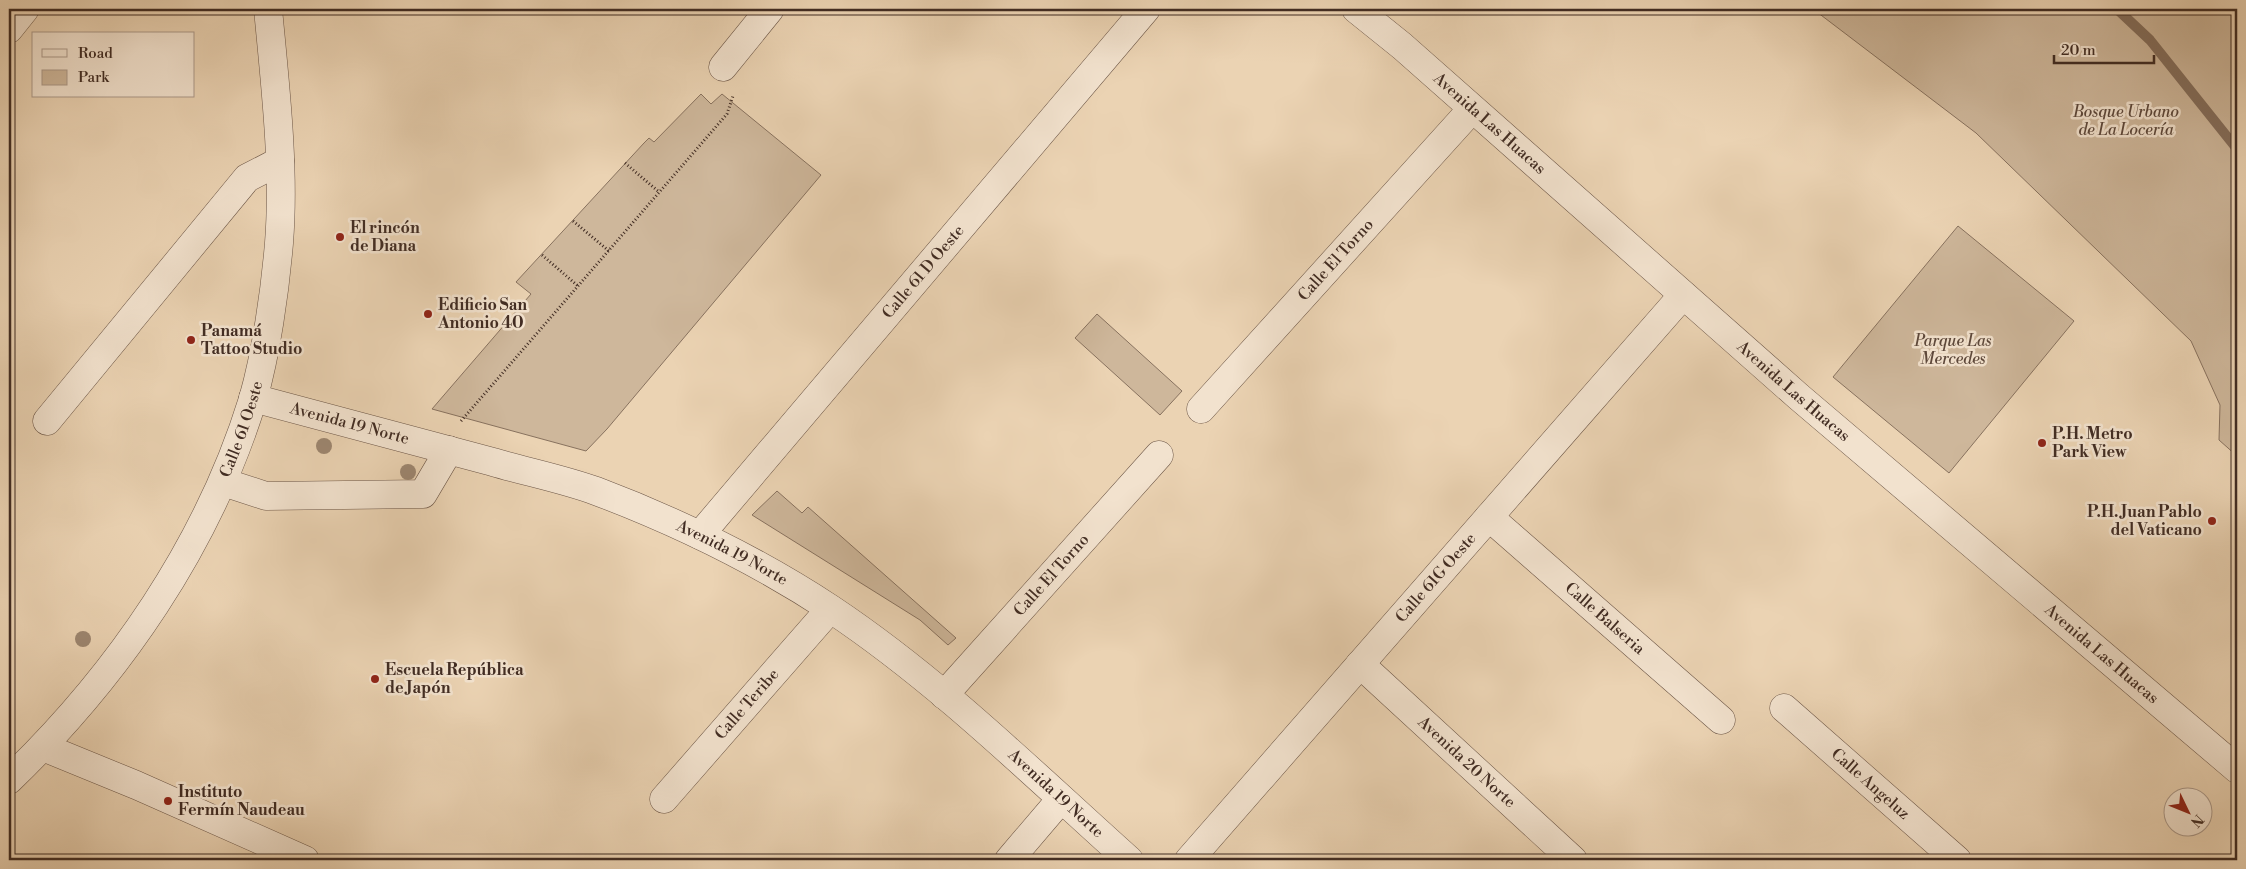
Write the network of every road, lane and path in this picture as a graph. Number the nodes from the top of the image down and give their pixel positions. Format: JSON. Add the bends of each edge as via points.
{"nodes":[{"id":1,"x":25,"y":9,"type":"edge"},
{"id":2,"x":268,"y":9,"type":"edge"},
{"id":3,"x":770,"y":9,"type":"edge"},
{"id":4,"x":1146,"y":9,"type":"edge"},
{"id":5,"x":1356,"y":9,"type":"edge"},
{"id":6,"x":9,"y":29,"type":"edge"},
{"id":7,"x":729,"y":78,"type":"joint"},
{"id":8,"x":1472,"y":109,"type":"junction"},
{"id":9,"x":280,"y":161,"type":"junction"},
{"id":10,"x":625,"y":163,"type":"dead end"},
{"id":11,"x":660,"y":192,"type":"junction"},
{"id":12,"x":573,"y":221,"type":"dead end"},
{"id":13,"x":609,"y":251,"type":"junction"},
{"id":14,"x":542,"y":255,"type":"dead end"},
{"id":15,"x":578,"y":286,"type":"junction"},
{"id":16,"x":1683,"y":295,"type":"junction"},
{"id":17,"x":253,"y":398,"type":"junction"},
{"id":18,"x":1201,"y":409,"type":"dead end"},
{"id":19,"x":47,"y":421,"type":"dead end"},
{"id":20,"x":460,"y":422,"type":"dead end"},
{"id":21,"x":449,"y":450,"type":"junction"},
{"id":22,"x":1159,"y":455,"type":"dead end"},
{"id":23,"x":222,"y":482,"type":"junction"},
{"id":24,"x":1489,"y":517,"type":"junction"},
{"id":25,"x":700,"y":535,"type":"junction"},
{"id":26,"x":830,"y":608,"type":"junction"},
{"id":27,"x":1360,"y":664,"type":"junction"},
{"id":28,"x":944,"y":694,"type":"junction"},
{"id":29,"x":1784,"y":708,"type":"dead end"},
{"id":30,"x":1721,"y":720,"type":"dead end"},
{"id":31,"x":43,"y":747,"type":"junction"},
{"id":32,"x":2237,"y":769,"type":"edge"},
{"id":33,"x":9,"y":780,"type":"edge"},
{"id":34,"x":664,"y":799,"type":"dead end"},
{"id":35,"x":1061,"y":799,"type":"junction"},
{"id":36,"x":305,"y":860,"type":"edge"},
{"id":37,"x":1009,"y":860,"type":"edge"},
{"id":38,"x":1129,"y":860,"type":"edge"},
{"id":39,"x":1189,"y":860,"type":"edge"},
{"id":40,"x":1573,"y":860,"type":"edge"},
{"id":41,"x":1957,"y":860,"type":"edge"}],
"edges":[{"from":1,"to":6,"type":"street"},
{"from":2,"to":9,"type":"street","name":"Calle 61 Oeste"},
{"from":3,"to":7,"type":"street"},
{"from":4,"to":25,"type":"street","name":"Calle 61 D Oeste"},
{"from":5,"to":8,"type":"street","name":"Avenida Las Huacas"},
{"from":7,"to":11,"type":"path","via":[[727,114]]},
{"from":8,"to":16,"type":"street","name":"Avenida Las Huacas"},
{"from":8,"to":18,"type":"street","name":"Calle El Torno"},
{"from":9,"to":17,"type":"street","name":"Calle 61 Oeste","via":[[279,242],[266,339]]},
{"from":9,"to":19,"type":"street","via":[[247,178]]},
{"from":10,"to":11,"type":"path"},
{"from":11,"to":13,"type":"path"},
{"from":12,"to":13,"type":"path"},
{"from":13,"to":15,"type":"path"},
{"from":14,"to":15,"type":"path"},
{"from":15,"to":20,"type":"path"},
{"from":16,"to":24,"type":"street","name":"Calle 61G Oeste"},
{"from":16,"to":32,"type":"street","name":"Avenida Las Huacas","via":[[1799,398]]},
{"from":17,"to":21,"type":"street","name":"Avenida 19 Norte"},
{"from":17,"to":23,"type":"street","name":"Calle 61 Oeste"},
{"from":21,"to":23,"type":"street","via":[[423,494],[266,496]]},
{"from":21,"to":25,"type":"street","name":"Avenida 19 Norte","via":[[594,491]]},
{"from":22,"to":28,"type":"street","name":"Calle El Torno"},
{"from":23,"to":31,"type":"street","name":"Calle 61 Oeste","via":[[180,567],[93,690]]},
{"from":24,"to":27,"type":"street","name":"Calle 61G Oeste"},
{"from":24,"to":30,"type":"street","name":"Calle Balseria"},
{"from":25,"to":26,"type":"street","name":"Avenida 19 Norte"},
{"from":26,"to":28,"type":"street","name":"Avenida 19 Norte","via":[[889,649]]},
{"from":26,"to":34,"type":"street","name":"Calle Teribe"},
{"from":27,"to":39,"type":"street","name":"Calle 61G Oeste"},
{"from":27,"to":40,"type":"street","name":"Avenida 20 Norte"},
{"from":28,"to":35,"type":"street","name":"Avenida 19 Norte"},
{"from":29,"to":41,"type":"street","name":"Calle Angeluz"},
{"from":31,"to":33,"type":"street","name":"Calle 61 Oeste"},
{"from":31,"to":36,"type":"street"},
{"from":35,"to":37,"type":"street"},
{"from":35,"to":38,"type":"street","name":"Avenida 19 Norte"}]}
